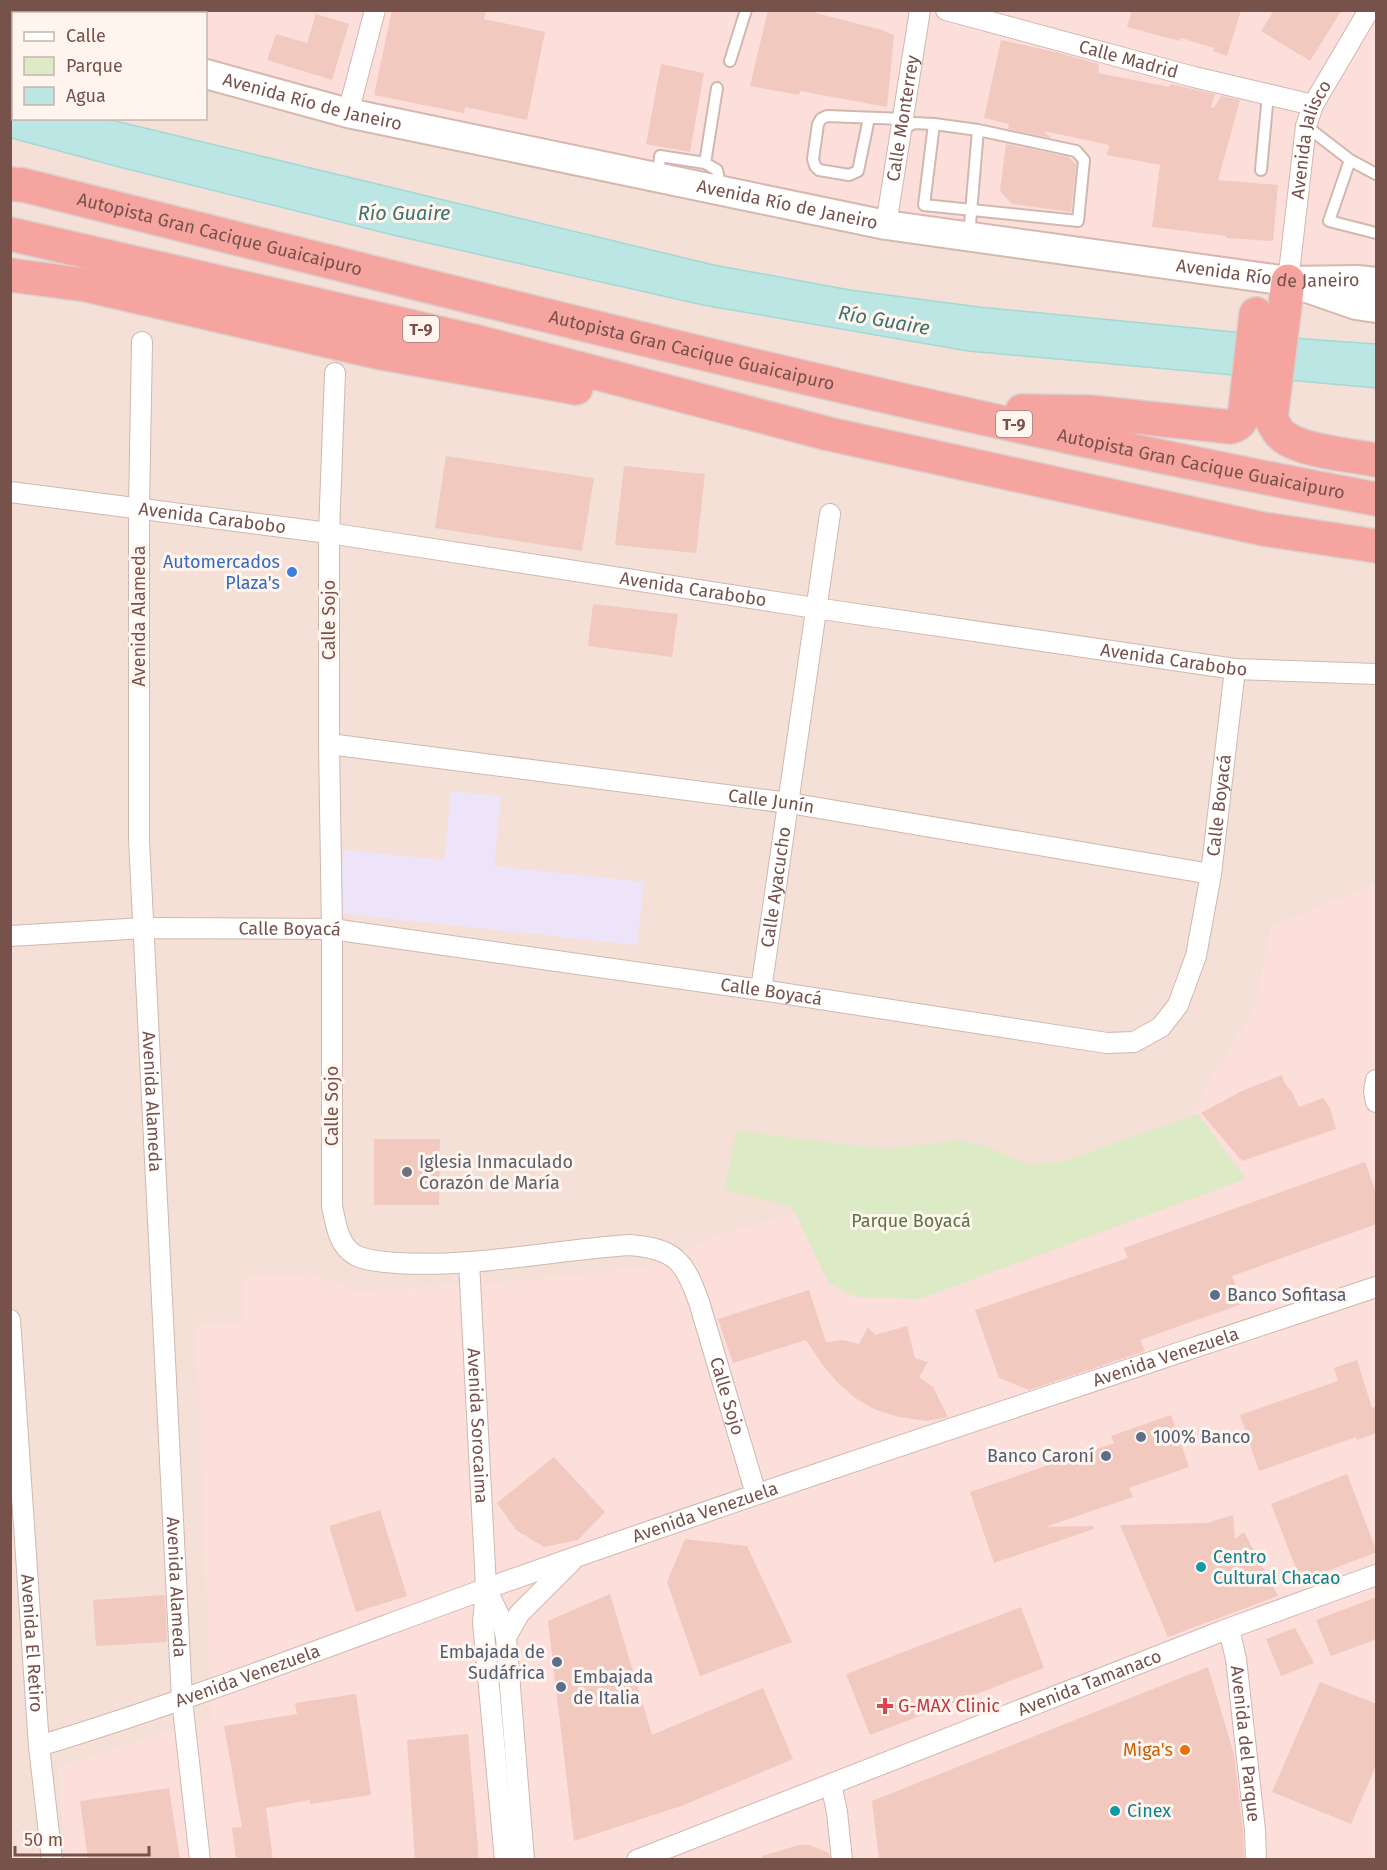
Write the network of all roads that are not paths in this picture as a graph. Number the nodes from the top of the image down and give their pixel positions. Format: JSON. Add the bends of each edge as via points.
{"nodes":[{"id":1,"x":375,"y":10,"type":"edge"},
{"id":2,"x":746,"y":10,"type":"edge"},
{"id":3,"x":920,"y":10,"type":"edge"},
{"id":4,"x":946,"y":10,"type":"edge"},
{"id":5,"x":1369,"y":10,"type":"edge"},
{"id":6,"x":730,"y":61,"type":"dead end"},
{"id":7,"x":207,"y":74,"type":"edge"},
{"id":8,"x":717,"y":88,"type":"dead end"},
{"id":9,"x":1268,"y":94,"type":"junction"},
{"id":10,"x":1313,"y":105,"type":"junction"},
{"id":11,"x":348,"y":113,"type":"junction"},
{"id":12,"x":869,"y":117,"type":"junction"},
{"id":13,"x":934,"y":124,"type":"junction"},
{"id":14,"x":903,"y":125,"type":"junction"},
{"id":15,"x":1306,"y":126,"type":"junction"},
{"id":16,"x":978,"y":130,"type":"junction"},
{"id":17,"x":1350,"y":160,"type":"junction"},
{"id":18,"x":705,"y":163,"type":"junction"},
{"id":19,"x":1261,"y":170,"type":"dead end"},
{"id":20,"x":1377,"y":174,"type":"edge"},
{"id":21,"x":658,"y":178,"type":"junction"},
{"id":22,"x":15,"y":183,"type":"edge"},
{"id":23,"x":721,"y":191,"type":"junction"},
{"id":24,"x":970,"y":223,"type":"junction"},
{"id":25,"x":886,"y":225,"type":"junction"},
{"id":26,"x":1377,"y":233,"type":"edge"},
{"id":27,"x":10,"y":234,"type":"edge"},
{"id":28,"x":10,"y":242,"type":"edge"},
{"id":29,"x":51,"y":245,"type":"junction"},
{"id":30,"x":1195,"y":268,"type":"junction"},
{"id":31,"x":10,"y":275,"type":"edge"},
{"id":32,"x":1377,"y":282,"type":"edge"},
{"id":33,"x":10,"y":285,"type":"edge"},
{"id":34,"x":86,"y":285,"type":"junction"},
{"id":35,"x":1276,"y":303,"type":"junction"},
{"id":36,"x":1366,"y":306,"type":"edge"},
{"id":37,"x":142,"y":342,"type":"dead end"},
{"id":38,"x":335,"y":373,"type":"dead end"},
{"id":39,"x":936,"y":408,"type":"junction"},
{"id":40,"x":1258,"y":414,"type":"junction"},
{"id":41,"x":829,"y":435,"type":"junction"},
{"id":42,"x":1377,"y":460,"type":"edge"},
{"id":43,"x":10,"y":492,"type":"edge"},
{"id":44,"x":1377,"y":499,"type":"edge"},
{"id":45,"x":139,"y":507,"type":"junction"},
{"id":46,"x":830,"y":514,"type":"dead end"},
{"id":47,"x":329,"y":532,"type":"junction"},
{"id":48,"x":1377,"y":546,"type":"edge"},
{"id":49,"x":815,"y":608,"type":"junction"},
{"id":50,"x":1235,"y":669,"type":"junction"},
{"id":51,"x":1377,"y":674,"type":"edge"},
{"id":52,"x":329,"y":744,"type":"junction"},
{"id":53,"x":789,"y":803,"type":"junction"},
{"id":54,"x":1211,"y":874,"type":"junction"},
{"id":55,"x":144,"y":928,"type":"junction"},
{"id":56,"x":332,"y":929,"type":"junction"},
{"id":57,"x":10,"y":936,"type":"edge"},
{"id":58,"x":761,"y":990,"type":"junction"},
{"id":59,"x":1377,"y":1080,"type":"edge"},
{"id":60,"x":1377,"y":1102,"type":"edge"},
{"id":61,"x":469,"y":1262,"type":"junction"},
{"id":62,"x":1377,"y":1287,"type":"edge"},
{"id":63,"x":10,"y":1320,"type":"edge"},
{"id":64,"x":756,"y":1494,"type":"junction"},
{"id":65,"x":574,"y":1559,"type":"junction"},
{"id":66,"x":1377,"y":1575,"type":"edge"},
{"id":67,"x":486,"y":1589,"type":"junction"},
{"id":68,"x":1229,"y":1629,"type":"junction"},
{"id":69,"x":506,"y":1637,"type":"junction"},
{"id":70,"x":182,"y":1700,"type":"junction"},
{"id":71,"x":39,"y":1746,"type":"junction"},
{"id":72,"x":831,"y":1784,"type":"junction"},
{"id":73,"x":52,"y":1860,"type":"edge"},
{"id":74,"x":200,"y":1860,"type":"edge"},
{"id":75,"x":505,"y":1860,"type":"edge"},
{"id":76,"x":524,"y":1860,"type":"edge"},
{"id":77,"x":637,"y":1860,"type":"edge"},
{"id":78,"x":842,"y":1860,"type":"edge"},
{"id":79,"x":1256,"y":1860,"type":"edge"}],
"edges":[{"from":1,"to":11,"type":"street"},
{"from":2,"to":6,"type":"lane"},
{"from":3,"to":14,"type":"street","name":"Calle Monterrey"},
{"from":4,"to":9,"type":"street","name":"Calle Madrid"},
{"from":5,"to":10,"type":"street","name":"Avenida Jalisco"},
{"from":7,"to":11,"type":"street","name":"Avenida Río de Janeiro"},
{"from":8,"to":18,"type":"lane"},
{"from":9,"to":10,"type":"street","name":"Calle Madrid"},
{"from":9,"to":19,"type":"lane"},
{"from":10,"to":15,"type":"street","name":"Avenida Jalisco"},
{"from":11,"to":21,"type":"street","name":"Avenida Río de Janeiro"},
{"from":12,"to":12,"type":"lane","via":[[821,119],[813,159],[819,170],[849,175],[858,171]]},
{"from":12,"to":14,"type":"lane"},
{"from":13,"to":14,"type":"lane"},
{"from":13,"to":16,"type":"lane"},
{"from":13,"to":24,"type":"lane","via":[[924,205]]},
{"from":14,"to":25,"type":"street","name":"Calle Monterrey"},
{"from":15,"to":17,"type":"lane"},
{"from":15,"to":35,"type":"street","name":"Avenida Jalisco"},
{"from":16,"to":24,"type":"lane"},
{"from":16,"to":24,"type":"lane","via":[[1076,151],[1084,160],[1078,221]]},
{"from":17,"to":20,"type":"lane"},
{"from":17,"to":26,"type":"lane","via":[[1329,221]]},
{"from":18,"to":21,"type":"lane","via":[[660,156]]},
{"from":18,"to":23,"type":"lane","via":[[717,170]]},
{"from":21,"to":23,"type":"street","name":"Avenida Río de Janeiro"},
{"from":22,"to":39,"type":"highway","name":"Autopista Gran Cacique Guaicaipuro","number":"T-9"},
{"from":23,"to":25,"type":"street","name":"Avenida Río de Janeiro"},
{"from":24,"to":25,"type":"street","name":"Avenida Río de Janeiro"},
{"from":24,"to":30,"type":"street","name":"Avenida Río de Janeiro"},
{"from":27,"to":29,"type":"highway","number":"T-9"},
{"from":28,"to":29,"type":"highway"},
{"from":29,"to":41,"type":"highway","number":"T-9","via":[[474,341]]},
{"from":30,"to":35,"type":"street","name":"Avenida Río de Janeiro"},
{"from":30,"to":35,"type":"street","via":[[1236,288],[1253,305]]},
{"from":31,"to":34,"type":"highway"},
{"from":32,"to":35,"type":"street","name":"Avenida Río de Janeiro","via":[[1358,280]]},
{"from":33,"to":34,"type":"highway"},
{"from":34,"to":41,"type":"highway","via":[[376,352]]},
{"from":35,"to":36,"type":"street"},
{"from":35,"to":40,"type":"highway"},
{"from":37,"to":45,"type":"street","name":"Avenida Alameda"},
{"from":38,"to":47,"type":"street","name":"Calle Sojo"},
{"from":39,"to":40,"type":"highway","number":"T-9","via":[[1090,412],[1231,427]]},
{"from":39,"to":44,"type":"highway","name":"Autopista Gran Cacique Guaicaipuro","number":"T-9"},
{"from":40,"to":42,"type":"highway","via":[[1295,442]]},
{"from":41,"to":48,"type":"highway","number":"T-9","via":[[1263,529]]},
{"from":43,"to":45,"type":"street","name":"Avenida Carabobo"},
{"from":45,"to":47,"type":"street","name":"Avenida Carabobo"},
{"from":45,"to":55,"type":"street","name":"Avenida Alameda","via":[[139,840]]},
{"from":46,"to":49,"type":"street","name":"Calle Ayacucho"},
{"from":47,"to":49,"type":"street","name":"Avenida Carabobo"},
{"from":47,"to":52,"type":"street","name":"Calle Sojo"},
{"from":49,"to":50,"type":"street","name":"Avenida Carabobo"},
{"from":49,"to":53,"type":"street","name":"Calle Ayacucho"},
{"from":50,"to":51,"type":"street","name":"Avenida Carabobo"},
{"from":50,"to":54,"type":"street","name":"Calle Boyacá"},
{"from":52,"to":53,"type":"street","name":"Calle Junín"},
{"from":52,"to":56,"type":"street","name":"Calle Sojo"},
{"from":53,"to":54,"type":"street","name":"Calle Junín"},
{"from":53,"to":58,"type":"street","name":"Calle Ayacucho"},
{"from":54,"to":58,"type":"street","name":"Calle Boyacá","via":[[1196,956],[1178,1005],[1161,1027],[1134,1042],[1107,1043]]},
{"from":55,"to":56,"type":"street","name":"Calle Boyacá"},
{"from":55,"to":57,"type":"street","name":"Calle Boyacá"},
{"from":55,"to":70,"type":"street","name":"Avenida Alameda"},
{"from":56,"to":58,"type":"street","name":"Calle Boyacá"},
{"from":56,"to":61,"type":"street","name":"Calle Sojo","via":[[332,1206],[339,1236],[355,1255],[378,1262]]},
{"from":59,"to":60,"type":"street"},
{"from":61,"to":64,"type":"street","name":"Calle Sojo","via":[[630,1245],[650,1246],[675,1258],[684,1266],[699,1302]]},
{"from":61,"to":67,"type":"street","name":"Avenida Sorocaima"},
{"from":62,"to":64,"type":"street","name":"Avenida Venezuela"},
{"from":63,"to":71,"type":"street","name":"Avenida El Retiro"},
{"from":64,"to":65,"type":"street","name":"Avenida Venezuela"},
{"from":65,"to":67,"type":"street","name":"Avenida Venezuela"},
{"from":65,"to":69,"type":"street","via":[[519,1614]]},
{"from":66,"to":68,"type":"street","name":"Avenida Tamanaco"},
{"from":67,"to":69,"type":"street","name":"Avenida Sorocaima"},
{"from":67,"to":70,"type":"street","name":"Avenida Venezuela"},
{"from":67,"to":75,"type":"street","name":"Avenida Sorocaima","via":[[483,1622]]},
{"from":68,"to":72,"type":"street","name":"Avenida Tamanaco"},
{"from":68,"to":79,"type":"street","name":"Avenida del Parque","via":[[1238,1670]]},
{"from":69,"to":76,"type":"street","name":"Avenida Sorocaima"},
{"from":70,"to":71,"type":"street","name":"Avenida Venezuela"},
{"from":70,"to":74,"type":"street","name":"Avenida Alameda"},
{"from":71,"to":73,"type":"street","name":"Avenida El Retiro"},
{"from":72,"to":77,"type":"street","name":"Avenida Tamanaco"},
{"from":72,"to":78,"type":"street"}]}
